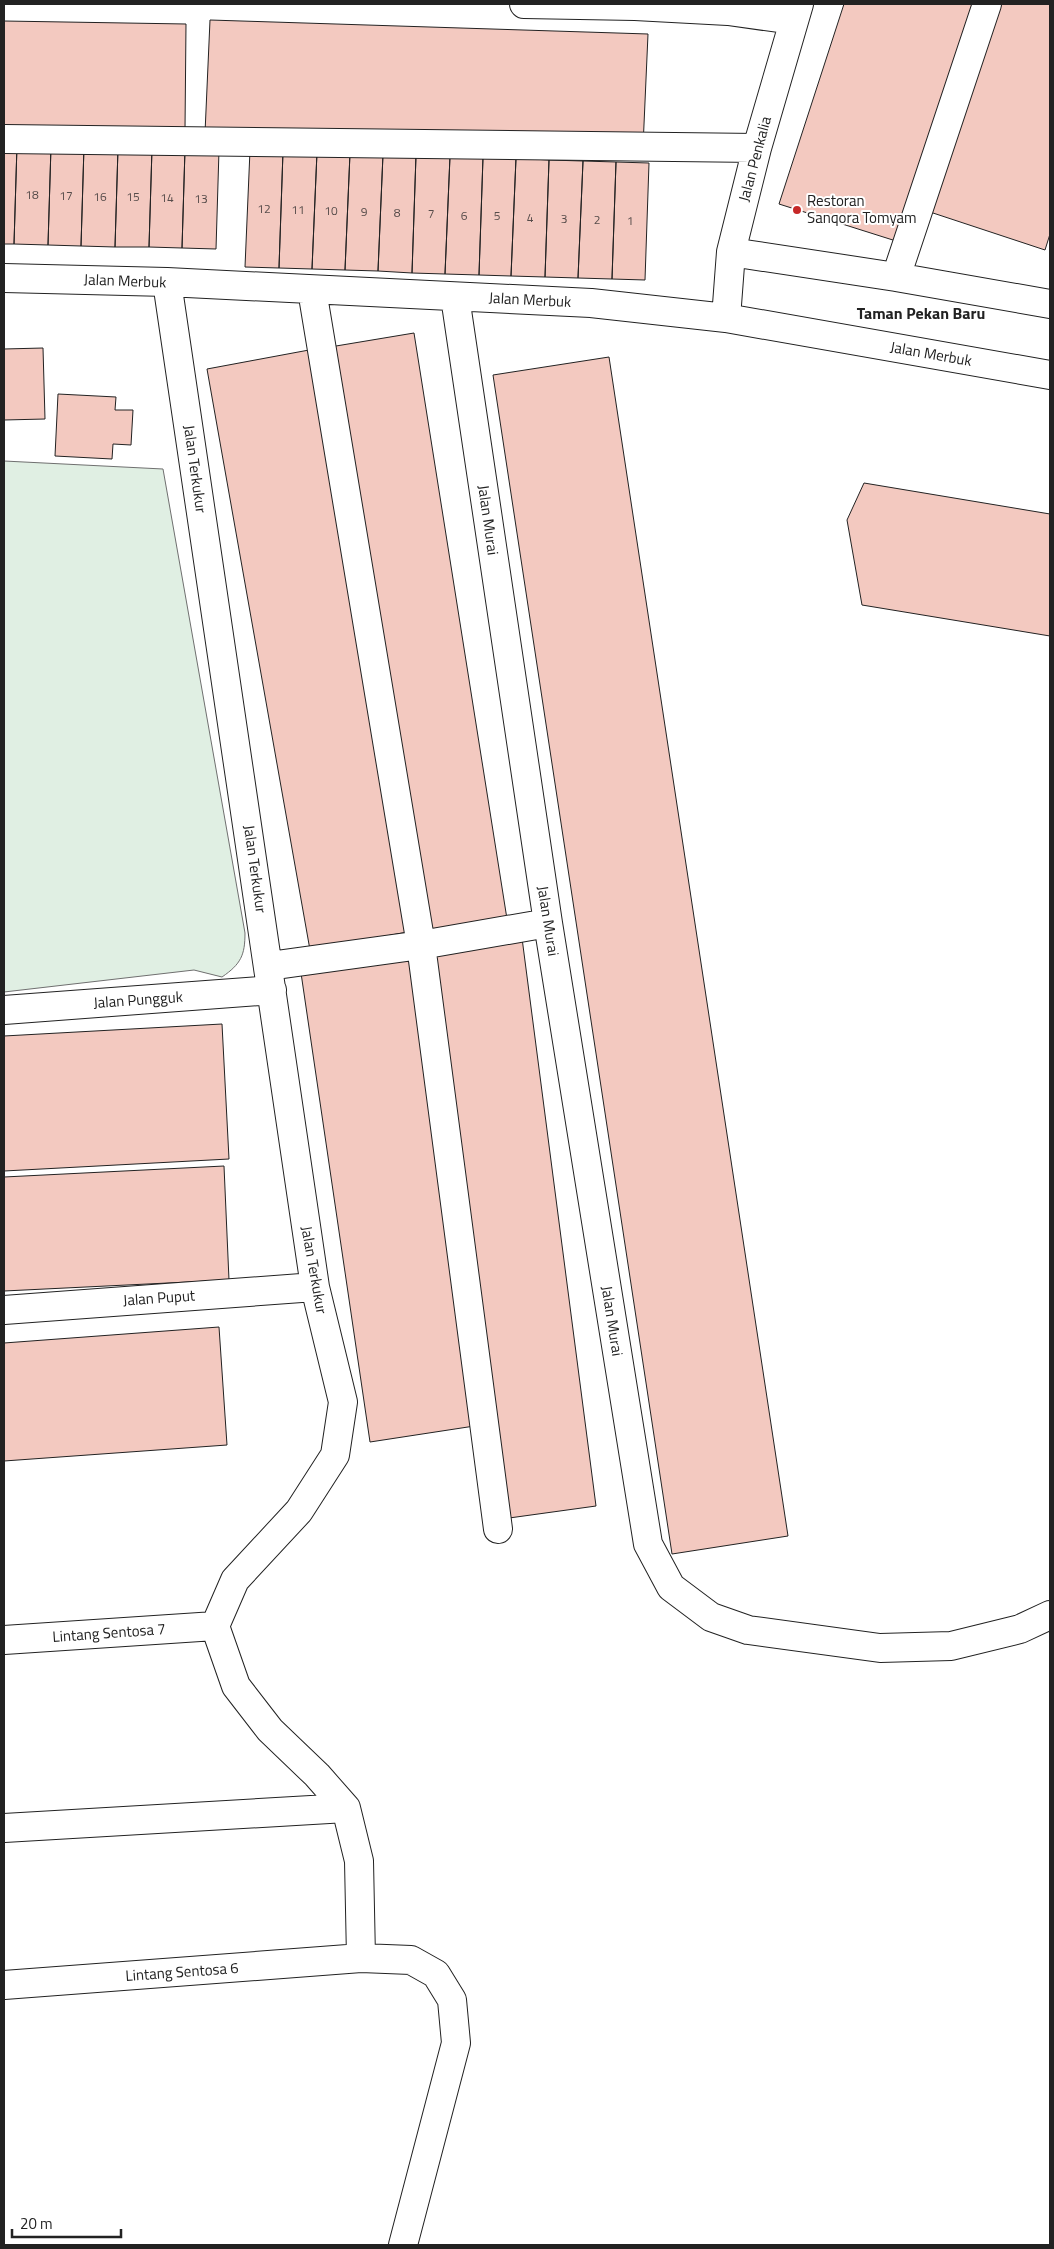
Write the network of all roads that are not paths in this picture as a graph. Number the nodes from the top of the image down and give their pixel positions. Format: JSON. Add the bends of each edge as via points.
{"nodes":[{"id":1,"x":524,"y":4,"type":"edge"},
{"id":2,"x":987,"y":4,"type":"edge"},
{"id":3,"x":635,"y":5,"type":"edge"},
{"id":4,"x":796,"y":12,"type":"edge"},
{"id":5,"x":4,"y":139,"type":"edge"},
{"id":6,"x":757,"y":148,"type":"junction"},
{"id":7,"x":731,"y":252,"type":"junction"},
{"id":8,"x":896,"y":276,"type":"junction"},
{"id":9,"x":4,"y":278,"type":"edge"},
{"id":10,"x":167,"y":282,"type":"junction"},
{"id":11,"x":312,"y":290,"type":"junction"},
{"id":12,"x":455,"y":297,"type":"junction"},
{"id":13,"x":1050,"y":304,"type":"edge"},
{"id":14,"x":726,"y":318,"type":"junction"},
{"id":15,"x":1050,"y":375,"type":"edge"},
{"id":16,"x":548,"y":923,"type":"junction"},
{"id":17,"x":421,"y":945,"type":"junction"},
{"id":18,"x":270,"y":978,"type":"junction"},
{"id":19,"x":4,"y":1010,"type":"edge"},
{"id":20,"x":314,"y":1287,"type":"junction"},
{"id":21,"x":4,"y":1310,"type":"edge"},
{"id":22,"x":498,"y":1529,"type":"dead end"},
{"id":23,"x":1050,"y":1615,"type":"edge"},
{"id":24,"x":214,"y":1626,"type":"junction"},
{"id":25,"x":4,"y":1640,"type":"edge"},
{"id":26,"x":346,"y":1808,"type":"junction"},
{"id":27,"x":4,"y":1828,"type":"edge"},
{"id":28,"x":361,"y":1958,"type":"junction"},
{"id":29,"x":4,"y":1985,"type":"edge"},
{"id":30,"x":403,"y":2245,"type":"edge"}],
"edges":[{"from":1,"to":3,"type":"street"},
{"from":2,"to":8,"type":"street"},
{"from":3,"to":4,"type":"street"},
{"from":4,"to":6,"type":"street","name":"Jalan Penkalia"},
{"from":5,"to":6,"type":"street"},
{"from":6,"to":7,"type":"street","name":"Jalan Penkalia"},
{"from":7,"to":8,"type":"street"},
{"from":7,"to":14,"type":"street","name":"Jalan Penkalia"},
{"from":8,"to":13,"type":"street"},
{"from":9,"to":10,"type":"street","name":"Jalan Merbuk"},
{"from":10,"to":11,"type":"street","name":"Jalan Merbuk"},
{"from":10,"to":18,"type":"street","name":"Jalan Terkukur"},
{"from":11,"to":12,"type":"street","name":"Jalan Merbuk"},
{"from":11,"to":17,"type":"street"},
{"from":12,"to":14,"type":"street","name":"Jalan Merbuk","via":[[591,303]]},
{"from":12,"to":16,"type":"street","name":"Jalan Murai"},
{"from":14,"to":15,"type":"street","name":"Jalan Merbuk"},
{"from":16,"to":17,"type":"street","name":"Jalan Pungguk"},
{"from":16,"to":23,"type":"street","name":"Jalan Murai","via":[[648,1544],[670,1587],[711,1617],[748,1630],[880,1648],[951,1646],[1020,1628]]},
{"from":17,"to":18,"type":"street","name":"Jalan Pungguk"},
{"from":17,"to":22,"type":"street"},
{"from":18,"to":19,"type":"street","name":"Jalan Pungguk"},
{"from":18,"to":20,"type":"street","name":"Jalan Terkukur"},
{"from":20,"to":21,"type":"street","name":"Jalan Puput"},
{"from":20,"to":24,"type":"street","name":"Jalan Terkukur","via":[[343,1402],[336,1455],[299,1511],[235,1580]]},
{"from":24,"to":25,"type":"street","name":"Lintang Sentosa 7"},
{"from":24,"to":26,"type":"street","via":[[236,1686],[270,1730]]},
{"from":26,"to":27,"type":"street"},
{"from":26,"to":28,"type":"street","via":[[359,1861]]},
{"from":28,"to":29,"type":"street","name":"Lintang Sentosa 6"},
{"from":28,"to":30,"type":"street","name":"Lintang Sentosa 6","via":[[411,1960],[436,1974],[452,2000],[456,2043]]}]}
